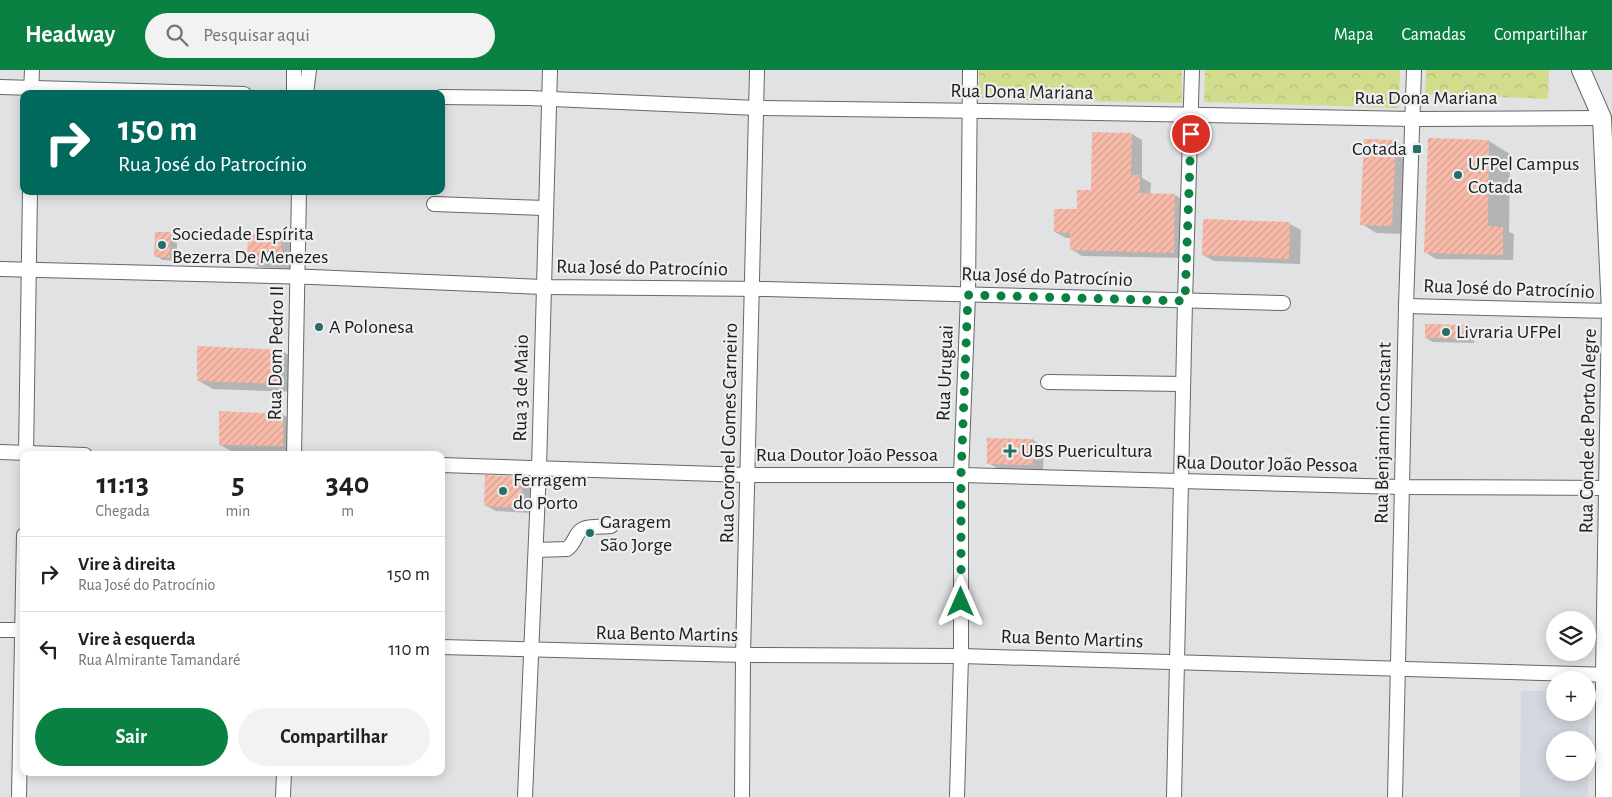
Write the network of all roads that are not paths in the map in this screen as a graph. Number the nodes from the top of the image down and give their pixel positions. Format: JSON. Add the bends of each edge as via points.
{"nodes":[{"id":1,"x":32,"y":70,"type":"edge"},
{"id":2,"x":294,"y":70,"type":"edge"},
{"id":3,"x":309,"y":70,"type":"edge"},
{"id":4,"x":550,"y":70,"type":"edge"},
{"id":5,"x":757,"y":70,"type":"edge"},
{"id":6,"x":970,"y":70,"type":"edge"},
{"id":7,"x":1192,"y":70,"type":"edge"},
{"id":8,"x":1414,"y":70,"type":"edge"},
{"id":9,"x":1581,"y":70,"type":"edge"},
{"id":10,"x":0,"y":87,"type":"edge"},
{"id":11,"x":23,"y":90,"type":"edge"},
{"id":12,"x":31,"y":90,"type":"edge"},
{"id":13,"x":294,"y":90,"type":"edge"},
{"id":14,"x":306,"y":90,"type":"edge"},
{"id":15,"x":445,"y":97,"type":"edge"},
{"id":16,"x":549,"y":98,"type":"junction"},
{"id":17,"x":756,"y":108,"type":"junction"},
{"id":18,"x":970,"y":111,"type":"junction"},
{"id":19,"x":1192,"y":115,"type":"junction"},
{"id":20,"x":1602,"y":118,"type":"junction"},
{"id":21,"x":1413,"y":119,"type":"junction"},
{"id":22,"x":30,"y":195,"type":"edge"},
{"id":23,"x":299,"y":195,"type":"edge"},
{"id":24,"x":434,"y":204,"type":"dead end"},
{"id":25,"x":545,"y":208,"type":"junction"},
{"id":26,"x":0,"y":269,"type":"edge"},
{"id":27,"x":30,"y":269,"type":"junction"},
{"id":28,"x":298,"y":276,"type":"junction"},
{"id":29,"x":543,"y":287,"type":"junction"},
{"id":30,"x":752,"y":289,"type":"junction"},
{"id":31,"x":968,"y":295,"type":"junction"},
{"id":32,"x":1185,"y":301,"type":"junction"},
{"id":33,"x":1283,"y":304,"type":"dead end"},
{"id":34,"x":1406,"y":306,"type":"junction"},
{"id":35,"x":1611,"y":311,"type":"edge"},
{"id":36,"x":1048,"y":382,"type":"dead end"},
{"id":37,"x":1183,"y":384,"type":"junction"},
{"id":38,"x":26,"y":451,"type":"edge"},
{"id":39,"x":294,"y":451,"type":"edge"},
{"id":40,"x":0,"y":452,"type":"edge"},
{"id":41,"x":20,"y":454,"type":"edge"},
{"id":42,"x":445,"y":465,"type":"edge"},
{"id":43,"x":539,"y":468,"type":"junction"},
{"id":44,"x":961,"y":475,"type":"junction"},
{"id":45,"x":748,"y":476,"type":"junction"},
{"id":46,"x":1181,"y":482,"type":"junction"},
{"id":47,"x":1402,"y":487,"type":"junction"},
{"id":48,"x":1610,"y":488,"type":"edge"},
{"id":49,"x":611,"y":526,"type":"dead end"},
{"id":50,"x":536,"y":550,"type":"junction"},
{"id":51,"x":0,"y":630,"type":"edge"},
{"id":52,"x":20,"y":630,"type":"edge"},
{"id":53,"x":445,"y":647,"type":"edge"},
{"id":54,"x":532,"y":651,"type":"junction"},
{"id":55,"x":743,"y":655,"type":"junction"},
{"id":56,"x":961,"y":656,"type":"junction"},
{"id":57,"x":1176,"y":662,"type":"junction"},
{"id":58,"x":1399,"y":668,"type":"junction"},
{"id":59,"x":1609,"y":675,"type":"edge"},
{"id":60,"x":20,"y":730,"type":"edge"},
{"id":61,"x":284,"y":776,"type":"edge"},
{"id":62,"x":18,"y":797,"type":"edge"},
{"id":63,"x":283,"y":797,"type":"edge"},
{"id":64,"x":525,"y":797,"type":"edge"},
{"id":65,"x":742,"y":797,"type":"edge"},
{"id":66,"x":956,"y":797,"type":"edge"},
{"id":67,"x":1174,"y":797,"type":"edge"},
{"id":68,"x":1395,"y":797,"type":"edge"},
{"id":69,"x":1605,"y":797,"type":"edge"}],
"edges":[{"from":1,"to":12,"type":"street"},
{"from":2,"to":13,"type":"street"},
{"from":3,"to":14,"type":"street"},
{"from":4,"to":16,"type":"street","name":"Rua 3 de Maio"},
{"from":5,"to":17,"type":"street","name":"Rua Coronel Gomes Carneiro"},
{"from":6,"to":18,"type":"street","name":"Rua Uruguai"},
{"from":7,"to":19,"type":"street"},
{"from":8,"to":21,"type":"street","name":"Rua Benjamin Constant"},
{"from":9,"to":20,"type":"main road","name":"Rua Conde de Porto Alegre"},
{"from":10,"to":11,"type":"street"},
{"from":15,"to":16,"type":"street","name":"Rua Dona Mariana"},
{"from":16,"to":17,"type":"street","name":"Rua Dona Mariana"},
{"from":16,"to":25,"type":"street","name":"Rua 3 de Maio"},
{"from":17,"to":18,"type":"street","name":"Rua Dona Mariana"},
{"from":17,"to":30,"type":"street","name":"Rua Coronel Gomes Carneiro"},
{"from":18,"to":19,"type":"street","name":"Rua Dona Mariana"},
{"from":18,"to":31,"type":"street","name":"Rua Uruguai"},
{"from":19,"to":21,"type":"street","name":"Rua Dona Mariana"},
{"from":19,"to":32,"type":"street"},
{"from":20,"to":21,"type":"street","name":"Rua Dona Mariana"},
{"from":20,"to":35,"type":"main road","name":"Rua Conde de Porto Alegre"},
{"from":21,"to":34,"type":"street","name":"Rua Benjamin Constant"},
{"from":22,"to":27,"type":"street"},
{"from":23,"to":28,"type":"street","name":"Rua Dom Pedro II"},
{"from":24,"to":25,"type":"street"},
{"from":25,"to":29,"type":"street","name":"Rua 3 de Maio"},
{"from":26,"to":27,"type":"street","name":"Rua José do Patrocínio"},
{"from":27,"to":28,"type":"street","name":"Rua José do Patrocínio"},
{"from":27,"to":38,"type":"street"},
{"from":28,"to":29,"type":"street","name":"Rua José do Patrocínio"},
{"from":28,"to":39,"type":"street","name":"Rua Dom Pedro II"},
{"from":29,"to":30,"type":"street","name":"Rua José do Patrocínio"},
{"from":29,"to":43,"type":"street","name":"Rua 3 de Maio"},
{"from":30,"to":31,"type":"street","name":"Rua José do Patrocínio"},
{"from":30,"to":45,"type":"street","name":"Rua Coronel Gomes Carneiro"},
{"from":31,"to":32,"type":"street","name":"Rua José do Patrocínio"},
{"from":31,"to":44,"type":"street","name":"Rua Uruguai"},
{"from":32,"to":33,"type":"street","name":"Rua José do Patrocínio"},
{"from":32,"to":37,"type":"street"},
{"from":34,"to":35,"type":"street","name":"Rua José do Patrocínio"},
{"from":34,"to":47,"type":"street","name":"Rua Benjamin Constant"},
{"from":35,"to":48,"type":"main road","name":"Rua Conde de Porto Alegre"},
{"from":36,"to":37,"type":"street"},
{"from":37,"to":46,"type":"street"},
{"from":40,"to":41,"type":"street"},
{"from":42,"to":43,"type":"street","name":"Rua Doutor João Pessoa"},
{"from":43,"to":45,"type":"street","name":"Rua Doutor João Pessoa"},
{"from":43,"to":50,"type":"street","name":"Rua 3 de Maio"},
{"from":44,"to":45,"type":"street","name":"Rua Doutor João Pessoa"},
{"from":44,"to":46,"type":"street","name":"Rua Doutor João Pessoa"},
{"from":44,"to":56,"type":"street","name":"Rua Uruguai"},
{"from":45,"to":55,"type":"street","name":"Rua Coronel Gomes Carneiro"},
{"from":46,"to":47,"type":"street","name":"Rua Doutor João Pessoa"},
{"from":46,"to":57,"type":"street"},
{"from":47,"to":48,"type":"street","name":"Rua Doutor João Pessoa"},
{"from":47,"to":58,"type":"street","name":"Rua Benjamin Constant"},
{"from":48,"to":59,"type":"main road","name":"Rua Conde de Porto Alegre"},
{"from":49,"to":50,"type":"street","via":[[584,529],[567,549]]},
{"from":50,"to":54,"type":"street","name":"Rua 3 de Maio"},
{"from":51,"to":52,"type":"street"},
{"from":53,"to":54,"type":"street","name":"Rua Bento Martins"},
{"from":54,"to":55,"type":"street","name":"Rua Bento Martins"},
{"from":54,"to":64,"type":"street","name":"Rua 3 de Maio"},
{"from":55,"to":56,"type":"street","name":"Rua Bento Martins"},
{"from":55,"to":65,"type":"street","name":"Rua Coronel Gomes Carneiro"},
{"from":56,"to":57,"type":"street","name":"Rua Bento Martins"},
{"from":56,"to":66,"type":"street","name":"Rua Uruguai"},
{"from":57,"to":58,"type":"street","name":"Rua Bento Martins"},
{"from":57,"to":67,"type":"street"},
{"from":58,"to":59,"type":"street","name":"Rua Bento Martins"},
{"from":58,"to":68,"type":"street","name":"Rua Benjamin Constant"},
{"from":59,"to":69,"type":"main road","name":"Rua Conde de Porto Alegre"},
{"from":60,"to":62,"type":"street"},
{"from":61,"to":63,"type":"street"}]}
